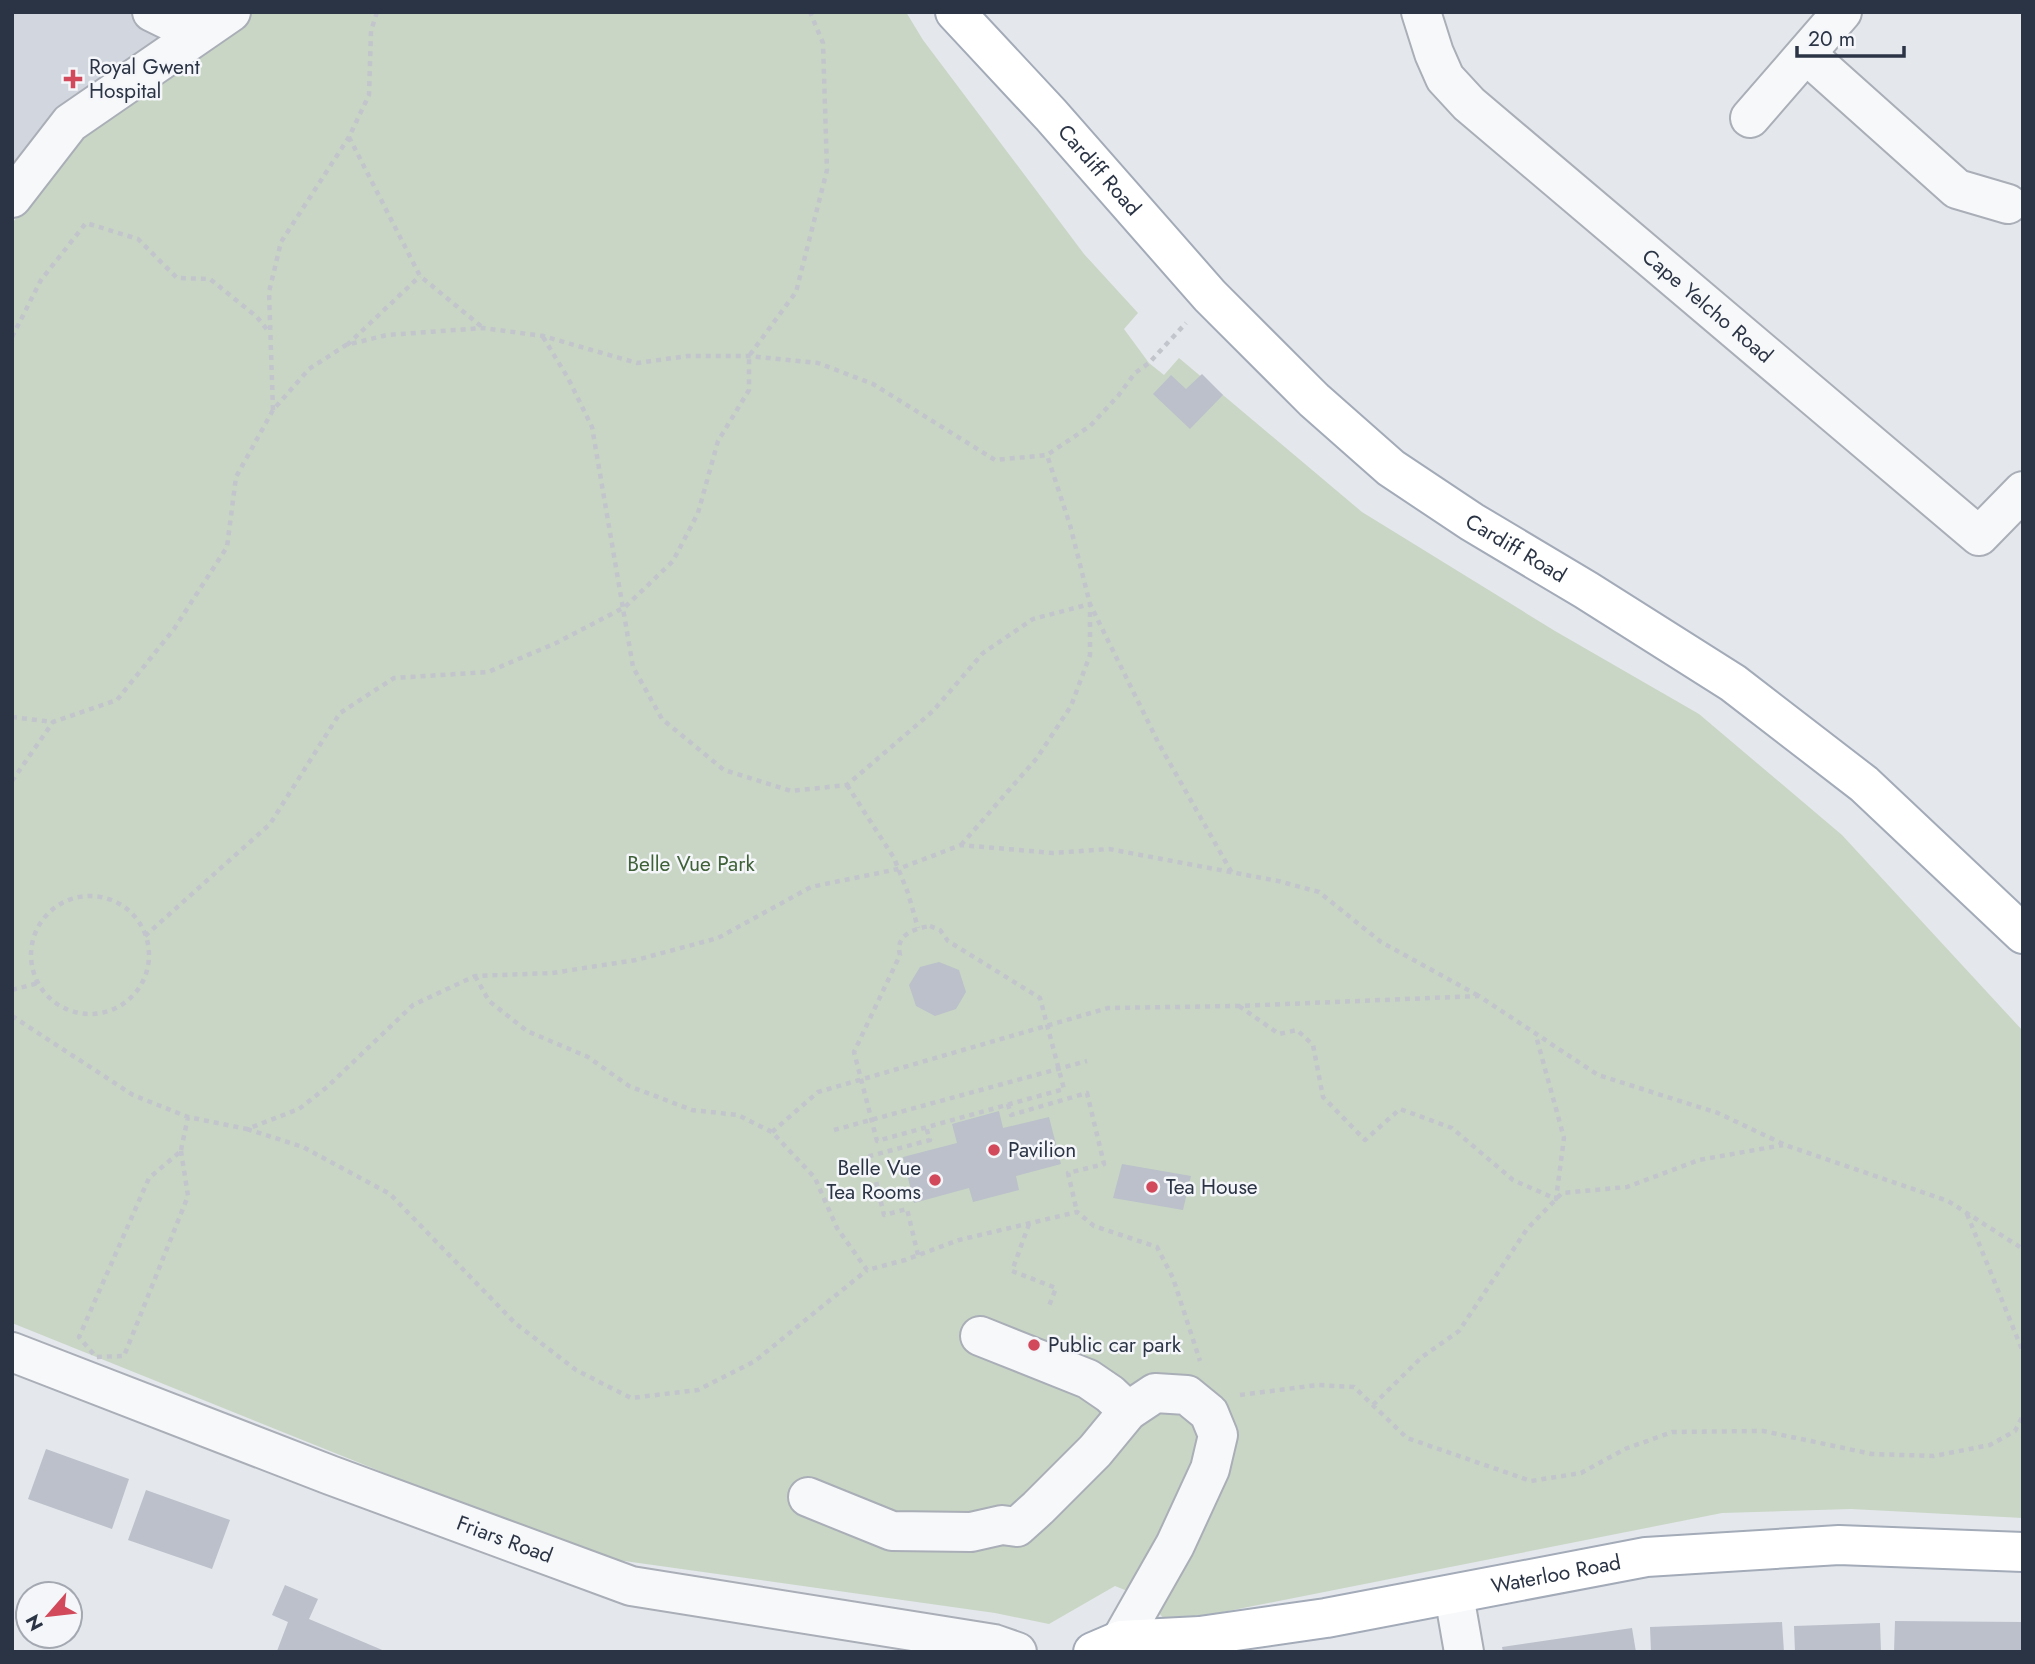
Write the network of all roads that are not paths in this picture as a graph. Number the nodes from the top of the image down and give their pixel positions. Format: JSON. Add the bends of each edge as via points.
{"nodes":[{"id":1,"x":152,"y":12,"type":"edge"},
{"id":2,"x":231,"y":12,"type":"edge"},
{"id":3,"x":955,"y":12,"type":"edge"},
{"id":4,"x":985,"y":12,"type":"edge"},
{"id":5,"x":1421,"y":12,"type":"edge"},
{"id":6,"x":1842,"y":12,"type":"edge"},
{"id":7,"x":197,"y":34,"type":"junction"},
{"id":8,"x":1806,"y":54,"type":"junction"},
{"id":9,"x":1051,"y":115,"type":"junction"},
{"id":10,"x":1750,"y":118,"type":"dead end"},
{"id":11,"x":12,"y":198,"type":"edge"},
{"id":12,"x":2008,"y":204,"type":"dead end"},
{"id":13,"x":2023,"y":491,"type":"edge"},
{"id":14,"x":2023,"y":934,"type":"edge"},
{"id":15,"x":980,"y":1336,"type":"dead end"},
{"id":16,"x":12,"y":1352,"type":"edge"},
{"id":17,"x":1128,"y":1410,"type":"junction"},
{"id":18,"x":808,"y":1497,"type":"dead end"},
{"id":19,"x":2023,"y":1552,"type":"edge"},
{"id":20,"x":1454,"y":1595,"type":"junction"},
{"id":21,"x":1107,"y":1646,"type":"edge"},
{"id":22,"x":1017,"y":1652,"type":"edge"},
{"id":23,"x":1464,"y":1652,"type":"edge"}],
"edges":[{"from":1,"to":7,"type":"street"},
{"from":2,"to":7,"type":"street"},
{"from":3,"to":9,"type":"main road","name":"Cardiff Road"},
{"from":4,"to":9,"type":"main road","name":"Cardiff Road"},
{"from":5,"to":13,"type":"street","name":"Cape Yelcho Road","via":[[1445,78],[1469,104],[1979,536]]},
{"from":6,"to":8,"type":"street"},
{"from":7,"to":11,"type":"street","via":[[70,123]]},
{"from":8,"to":10,"type":"street"},
{"from":8,"to":12,"type":"street","via":[[1957,189]]},
{"from":9,"to":14,"type":"main road","name":"Cardiff Road","via":[[1210,296],[1314,400],[1391,468],[1733,683],[1864,784]]},
{"from":15,"to":17,"type":"street","via":[[1088,1379]]},
{"from":16,"to":22,"type":"street","name":"Friars Road","via":[[631,1586],[994,1644]]},
{"from":17,"to":18,"type":"street","via":[[1095,1451],[1017,1527],[1002,1525],[971,1532],[892,1531]]},
{"from":17,"to":21,"type":"street","via":[[1155,1393],[1187,1395],[1209,1413],[1217,1435],[1210,1469],[1181,1532]]},
{"from":19,"to":20,"type":"main road","name":"Waterloo Road","via":[[1839,1545],[1646,1557]]},
{"from":20,"to":21,"type":"main road","name":"Waterloo Road","via":[[1326,1618]]},
{"from":20,"to":23,"type":"street"}]}
